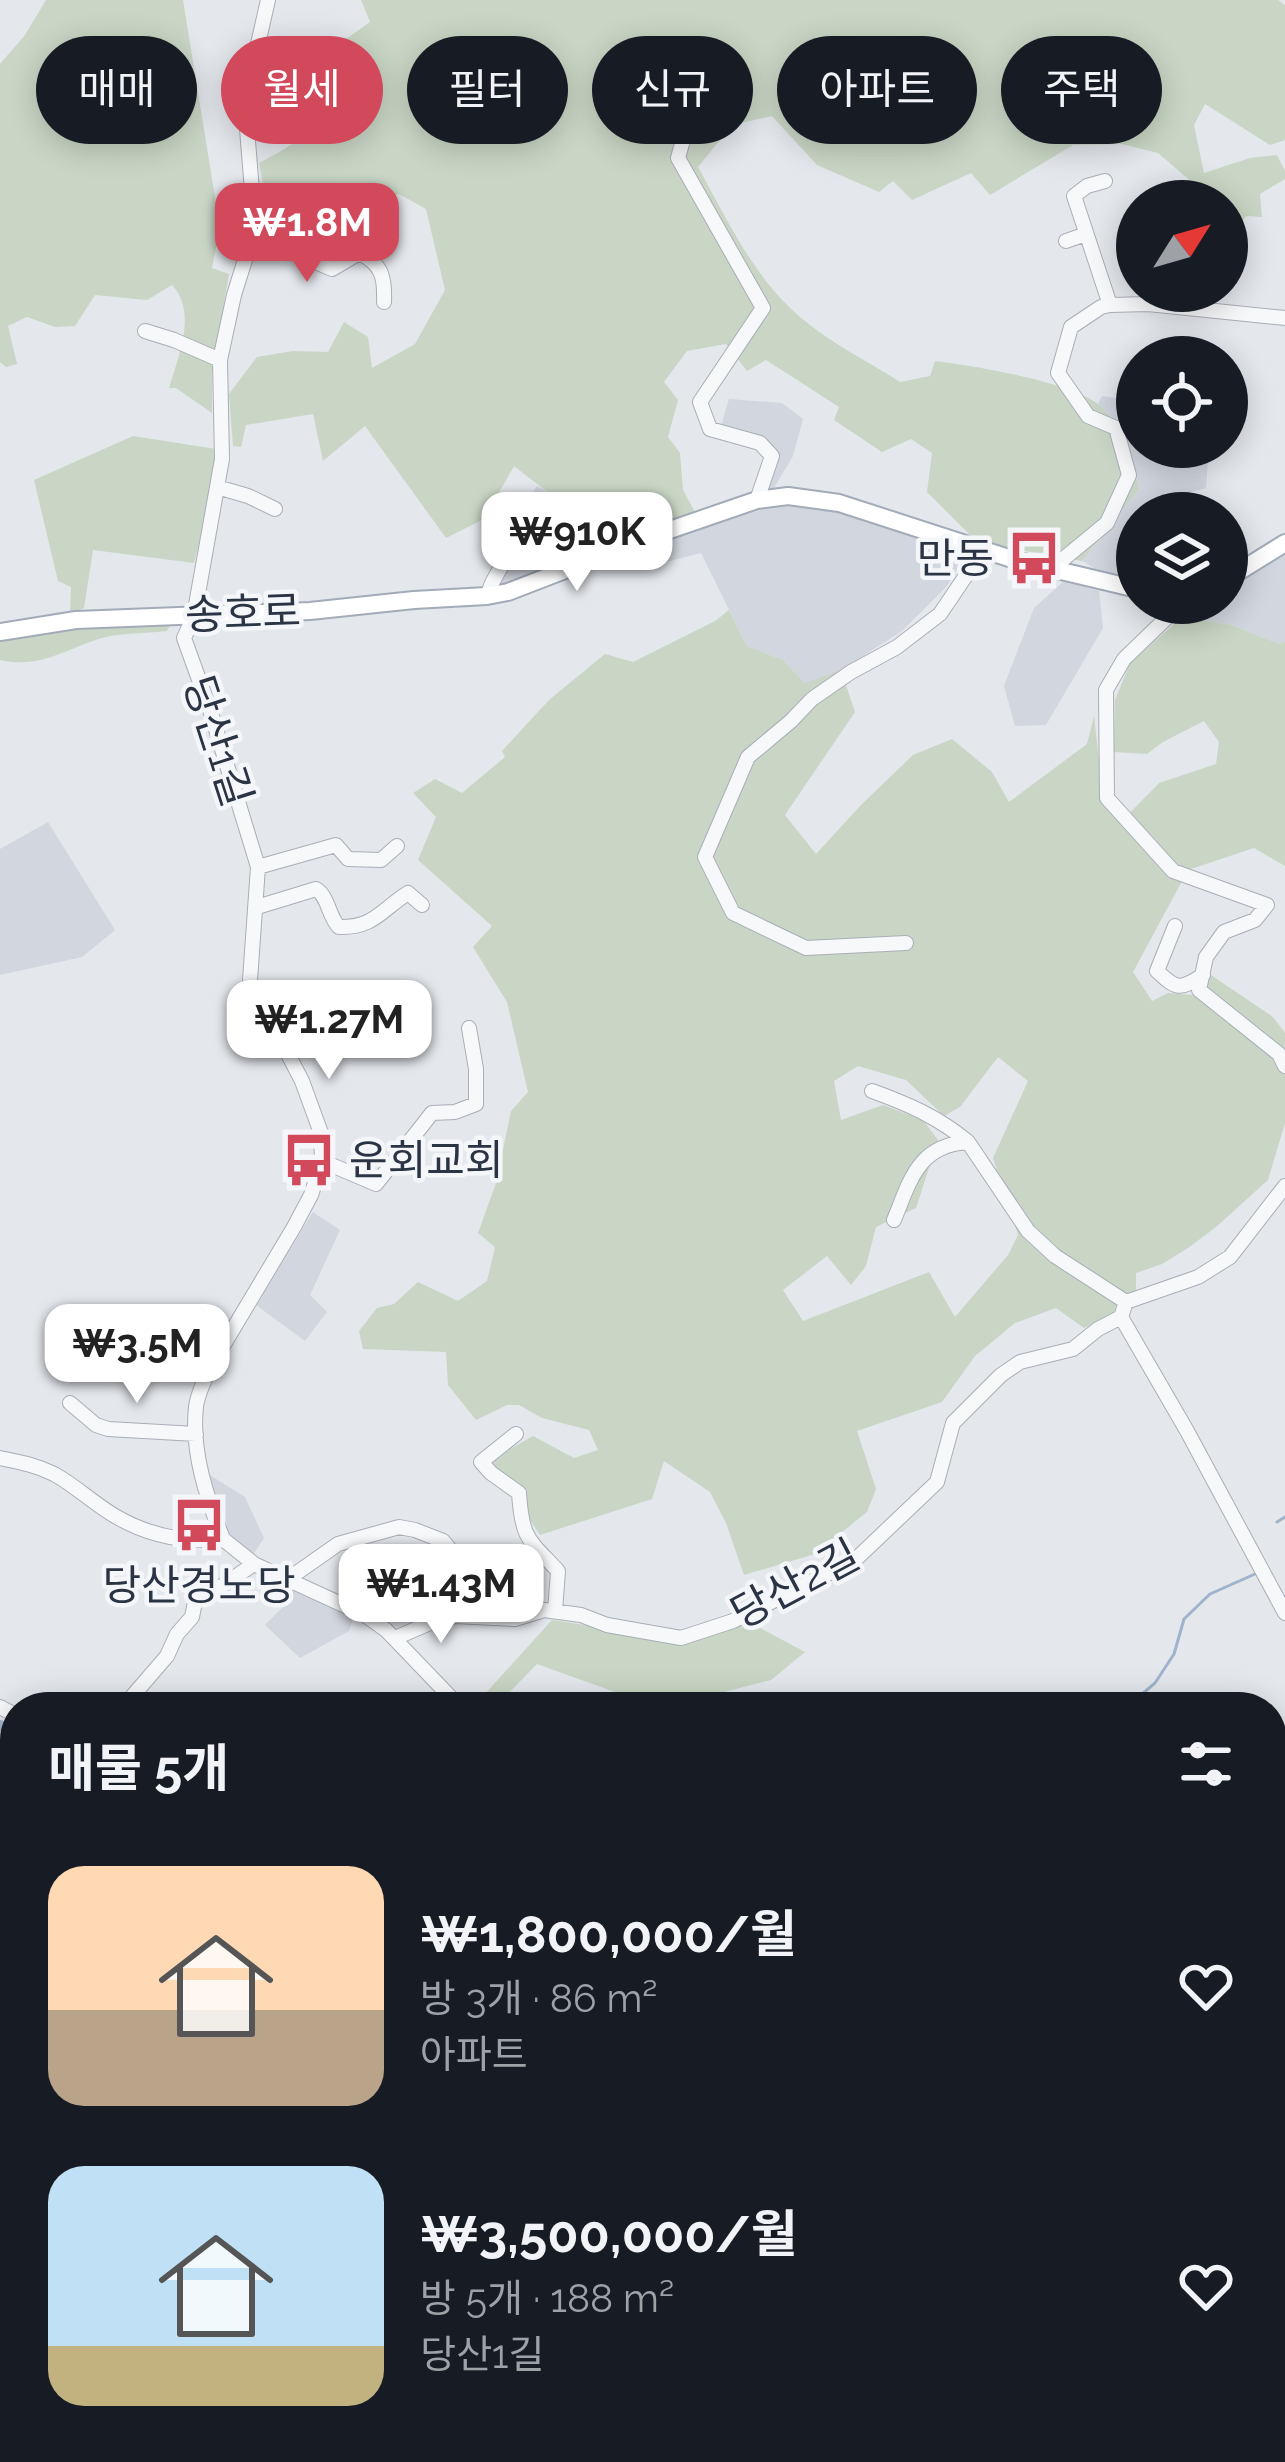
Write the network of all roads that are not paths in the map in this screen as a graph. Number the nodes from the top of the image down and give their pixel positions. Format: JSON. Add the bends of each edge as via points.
{"nodes":[{"id":1,"x":268,"y":0,"type":"edge"},
{"id":2,"x":682,"y":144,"type":"edge"},
{"id":3,"x":1105,"y":182,"type":"dead end"},
{"id":4,"x":255,"y":228,"type":"junction"},
{"id":5,"x":1086,"y":234,"type":"junction"},
{"id":6,"x":1066,"y":241,"type":"dead end"},
{"id":7,"x":385,"y":302,"type":"dead end"},
{"id":8,"x":1110,"y":305,"type":"junction"},
{"id":9,"x":1285,"y":318,"type":"edge"},
{"id":10,"x":145,"y":332,"type":"dead end"},
{"id":11,"x":220,"y":360,"type":"junction"},
{"id":12,"x":217,"y":487,"type":"junction"},
{"id":13,"x":757,"y":500,"type":"junction"},
{"id":14,"x":524,"y":505,"type":"dead end"},
{"id":15,"x":275,"y":509,"type":"dead end"},
{"id":16,"x":1285,"y":543,"type":"edge"},
{"id":17,"x":977,"y":548,"type":"junction"},
{"id":18,"x":1248,"y":566,"type":"edge"},
{"id":19,"x":1049,"y":570,"type":"junction"},
{"id":20,"x":1116,"y":585,"type":"edge"},
{"id":21,"x":487,"y":596,"type":"junction"},
{"id":22,"x":194,"y":616,"type":"junction"},
{"id":23,"x":1160,"y":624,"type":"edge"},
{"id":24,"x":0,"y":632,"type":"edge"},
{"id":25,"x":398,"y":846,"type":"dead end"},
{"id":26,"x":258,"y":867,"type":"junction"},
{"id":27,"x":422,"y":905,"type":"dead end"},
{"id":28,"x":256,"y":907,"type":"junction"},
{"id":29,"x":1175,"y":926,"type":"dead end"},
{"id":30,"x":906,"y":943,"type":"dead end"},
{"id":31,"x":1203,"y":974,"type":"junction"},
{"id":32,"x":416,"y":1007,"type":"dead end"},
{"id":33,"x":469,"y":1028,"type":"dead end"},
{"id":34,"x":278,"y":1039,"type":"junction"},
{"id":35,"x":1285,"y":1066,"type":"edge"},
{"id":36,"x":872,"y":1091,"type":"dead end"},
{"id":37,"x":968,"y":1142,"type":"junction"},
{"id":38,"x":322,"y":1161,"type":"junction"},
{"id":39,"x":1285,"y":1186,"type":"edge"},
{"id":40,"x":894,"y":1220,"type":"dead end"},
{"id":41,"x":1123,"y":1310,"type":"junction"},
{"id":42,"x":70,"y":1403,"type":"dead end"},
{"id":43,"x":196,"y":1433,"type":"junction"},
{"id":44,"x":516,"y":1434,"type":"dead end"},
{"id":45,"x":0,"y":1458,"type":"edge"},
{"id":46,"x":223,"y":1539,"type":"junction"},
{"id":47,"x":254,"y":1564,"type":"junction"},
{"id":48,"x":287,"y":1579,"type":"junction"},
{"id":49,"x":555,"y":1611,"type":"junction"},
{"id":50,"x":1285,"y":1613,"type":"edge"},
{"id":51,"x":483,"y":1617,"type":"junction"},
{"id":52,"x":394,"y":1638,"type":"junction"},
{"id":53,"x":136,"y":1692,"type":"edge"},
{"id":54,"x":446,"y":1692,"type":"edge"}],
"edges":[{"from":1,"to":4,"type":"street","via":[[247,129]]},
{"from":2,"to":13,"type":"street","via":[[678,158],[763,308],[700,402],[710,429],[760,443],[772,456]]},
{"from":3,"to":5,"type":"street","via":[[1074,196]]},
{"from":4,"to":7,"type":"street","via":[[332,269],[359,253],[373,260]]},
{"from":4,"to":11,"type":"street","name":"당산1길"},
{"from":5,"to":6,"type":"street"},
{"from":5,"to":8,"type":"street"},
{"from":8,"to":9,"type":"street"},
{"from":8,"to":19,"type":"street","via":[[1071,327],[1058,373],[1088,416],[1116,428],[1130,475],[1107,523]]},
{"from":10,"to":11,"type":"street"},
{"from":11,"to":12,"type":"street","name":"당산1길"},
{"from":12,"to":15,"type":"street"},
{"from":12,"to":22,"type":"street","name":"당산1길"},
{"from":13,"to":17,"type":"main road","name":"송호로","via":[[839,503]]},
{"from":13,"to":21,"type":"main road","name":"송호로"},
{"from":14,"to":21,"type":"street","via":[[524,525]]},
{"from":16,"to":18,"type":"main road"},
{"from":17,"to":19,"type":"main road","name":"송호로"},
{"from":17,"to":30,"type":"street","via":[[940,614],[812,699],[748,757],[705,857],[733,913],[806,948]]},
{"from":19,"to":20,"type":"main road","name":"송호로"},
{"from":21,"to":22,"type":"main road","name":"송호로"},
{"from":22,"to":24,"type":"main road","name":"송호로"},
{"from":22,"to":26,"type":"street","name":"당산1길","via":[[184,638]]},
{"from":23,"to":31,"type":"street","via":[[1106,690],[1107,798],[1173,871],[1267,905],[1255,920],[1224,932]]},
{"from":25,"to":26,"type":"street","via":[[381,860],[348,859],[336,844]]},
{"from":26,"to":28,"type":"street","name":"당산1길"},
{"from":27,"to":28,"type":"street","via":[[407,892],[358,927],[339,927],[316,889]]},
{"from":28,"to":34,"type":"street","name":"당산1길","via":[[255,1012]]},
{"from":29,"to":31,"type":"street","via":[[1157,971],[1176,986]]},
{"from":31,"to":35,"type":"street","via":[[1199,990]]},
{"from":32,"to":34,"type":"street","via":[[373,1027]]},
{"from":33,"to":38,"type":"street","via":[[476,1104],[432,1113],[376,1184]]},
{"from":34,"to":38,"type":"street","name":"당산1길","via":[[313,1106]]},
{"from":36,"to":37,"type":"street","via":[[923,1110]]},
{"from":37,"to":40,"type":"street","via":[[948,1144],[914,1170]]},
{"from":37,"to":41,"type":"street","via":[[1028,1232]]},
{"from":38,"to":43,"type":"street","via":[[295,1227],[208,1371]]},
{"from":39,"to":41,"type":"street","name":"당산2길","via":[[1229,1257]]},
{"from":41,"to":49,"type":"street","name":"당산2길","via":[[1073,1349],[1000,1375],[952,1423],[938,1482],[855,1560],[681,1638]]},
{"from":41,"to":50,"type":"street"},
{"from":42,"to":43,"type":"street","via":[[108,1429]]},
{"from":43,"to":46,"type":"street"},
{"from":44,"to":49,"type":"street","via":[[481,1462],[519,1493],[527,1538],[558,1571]]},
{"from":45,"to":46,"type":"street","via":[[56,1475],[161,1537]]},
{"from":46,"to":47,"type":"street"},
{"from":47,"to":48,"type":"street"},
{"from":47,"to":53,"type":"street","via":[[196,1597],[192,1617]]},
{"from":48,"to":51,"type":"street","via":[[338,1544],[415,1530],[452,1551]]},
{"from":48,"to":52,"type":"street","via":[[365,1615]]},
{"from":49,"to":51,"type":"street","name":"당산2길"},
{"from":51,"to":52,"type":"street","name":"당산2길","via":[[455,1616]]},
{"from":52,"to":54,"type":"street"}]}
